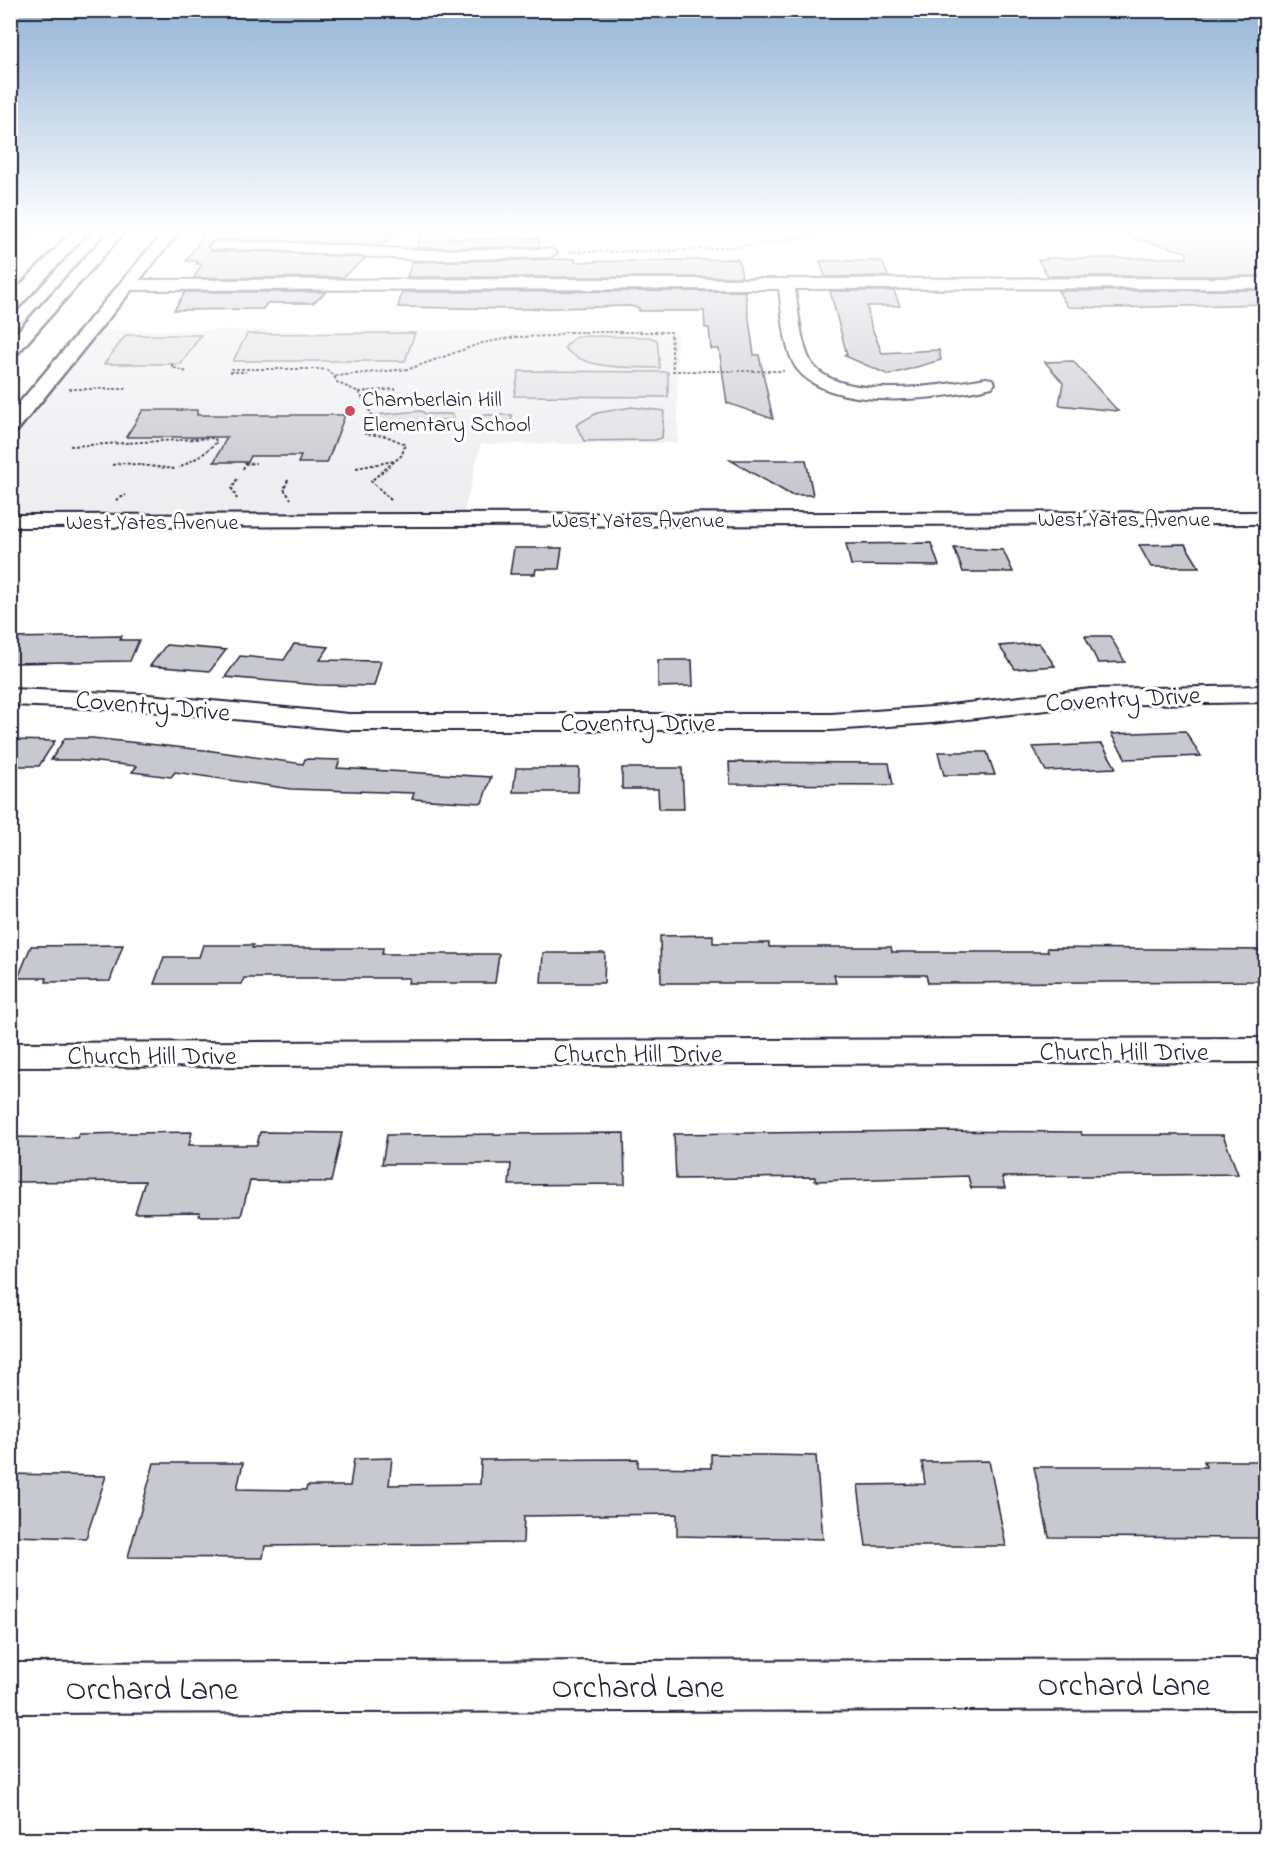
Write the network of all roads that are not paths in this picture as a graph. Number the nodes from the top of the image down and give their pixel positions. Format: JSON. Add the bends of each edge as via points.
{"nodes":[{"id":1,"x":42,"y":315,"type":"edge"},
{"id":2,"x":102,"y":315,"type":"edge"},
{"id":3,"x":792,"y":315,"type":"edge"},
{"id":4,"x":10,"y":351,"type":"edge"},
{"id":5,"x":986,"y":383,"type":"dead end"},
{"id":6,"x":10,"y":427,"type":"edge"},
{"id":7,"x":1266,"y":518,"type":"edge"},
{"id":8,"x":10,"y":521,"type":"edge"},
{"id":9,"x":1266,"y":693,"type":"edge"},
{"id":10,"x":10,"y":697,"type":"edge"},
{"id":11,"x":1266,"y":1050,"type":"edge"},
{"id":12,"x":10,"y":1055,"type":"edge"},
{"id":13,"x":1266,"y":1684,"type":"edge"},
{"id":14,"x":10,"y":1688,"type":"edge"}],
"edges":[{"from":1,"to":4,"type":"main road"},
{"from":2,"to":6,"type":"main road"},
{"from":3,"to":5,"type":"street","via":[[801,359],[808,371],[820,379],[883,393],[938,392]]},
{"from":7,"to":8,"type":"street","name":"West Yates Avenue"},
{"from":9,"to":10,"type":"street","name":"Coventry Drive","via":[[1091,697],[932,715],[819,722],[349,722],[138,702]]},
{"from":11,"to":12,"type":"street","name":"Church Hill Drive"},
{"from":13,"to":14,"type":"street","name":"Orchard Lane"}]}
